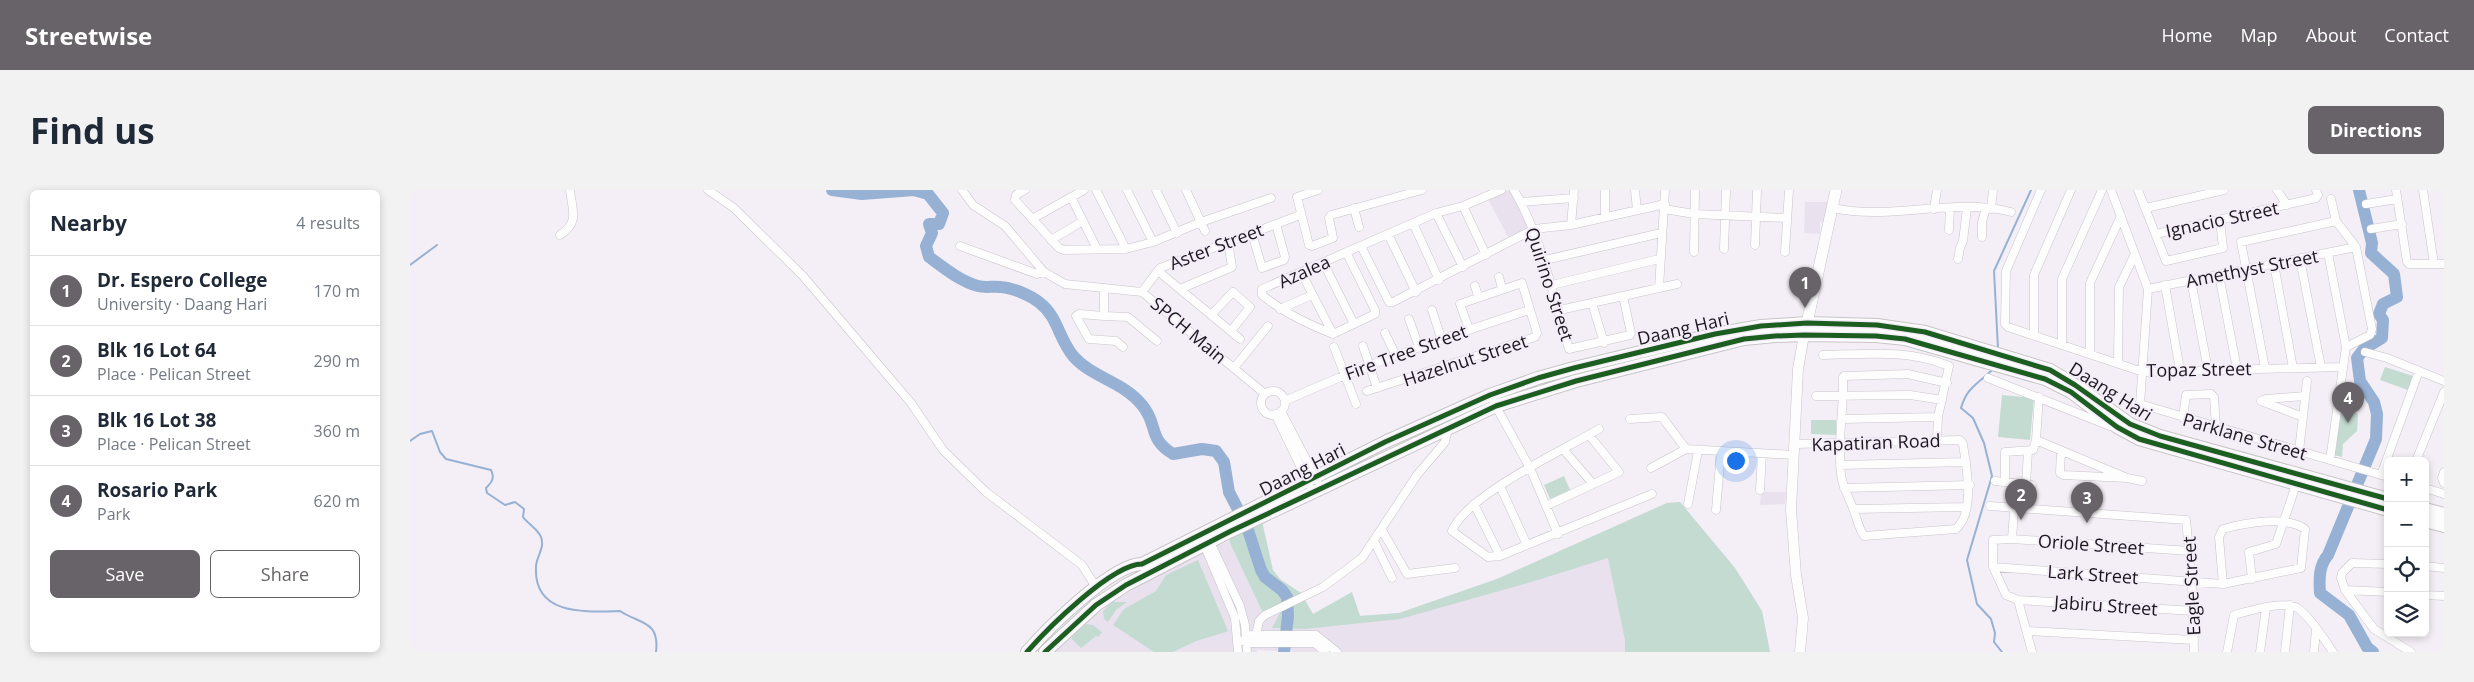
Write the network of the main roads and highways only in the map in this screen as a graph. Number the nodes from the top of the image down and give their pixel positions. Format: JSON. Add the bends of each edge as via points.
{"nodes":[{"id":1,"x":1836,"y":190,"type":"edge"},
{"id":2,"x":1805,"y":329,"type":"junction"},
{"id":3,"x":2011,"y":363,"type":"junction"},
{"id":4,"x":1493,"y":401,"type":"junction"},
{"id":5,"x":2180,"y":446,"type":"junction"},
{"id":6,"x":1315,"y":485,"type":"junction"},
{"id":7,"x":2364,"y":497,"type":"junction"},
{"id":8,"x":2384,"y":498,"type":"edge"},
{"id":9,"x":2384,"y":508,"type":"edge"},
{"id":10,"x":2429,"y":510,"type":"edge"},
{"id":11,"x":2444,"y":514,"type":"edge"},
{"id":12,"x":2429,"y":522,"type":"edge"},
{"id":13,"x":2444,"y":526,"type":"edge"},
{"id":14,"x":1206,"y":541,"type":"junction"},
{"id":15,"x":1027,"y":652,"type":"edge"},
{"id":16,"x":1045,"y":652,"type":"edge"}],
"edges":[{"from":1,"to":2,"type":"main road"},
{"from":2,"to":3,"type":"main road","name":"Daang Hari","via":[[1890,337]]},
{"from":2,"to":4,"type":"main road","name":"Daang Hari","via":[[1761,326],[1715,334],[1538,378]]},
{"from":3,"to":5,"type":"main road","name":"Daang Hari","via":[[2061,375],[2130,424]]},
{"from":3,"to":5,"type":"main road","name":"Daang Hari","via":[[2057,385],[2139,439]]},
{"from":4,"to":6,"type":"main road","name":"Daang Hari","via":[[1448,428]]},
{"from":4,"to":6,"type":"main road","name":"Daang Hari","via":[[1385,442]]},
{"from":5,"to":7,"type":"main road","name":"Daang Hari"},
{"from":6,"to":14,"type":"main road","name":"Daang Hari","via":[[1229,526]]},
{"from":7,"to":8,"type":"main road","name":"Daang Hari"},
{"from":7,"to":9,"type":"main road","name":"Daang Hari"},
{"from":10,"to":11,"type":"main road"},
{"from":12,"to":13,"type":"main road"},
{"from":14,"to":15,"type":"main road","name":"Daang Hari","via":[[1136,564],[1096,587]]},
{"from":14,"to":16,"type":"main road","name":"Daang Hari","via":[[1104,599]]}]}
